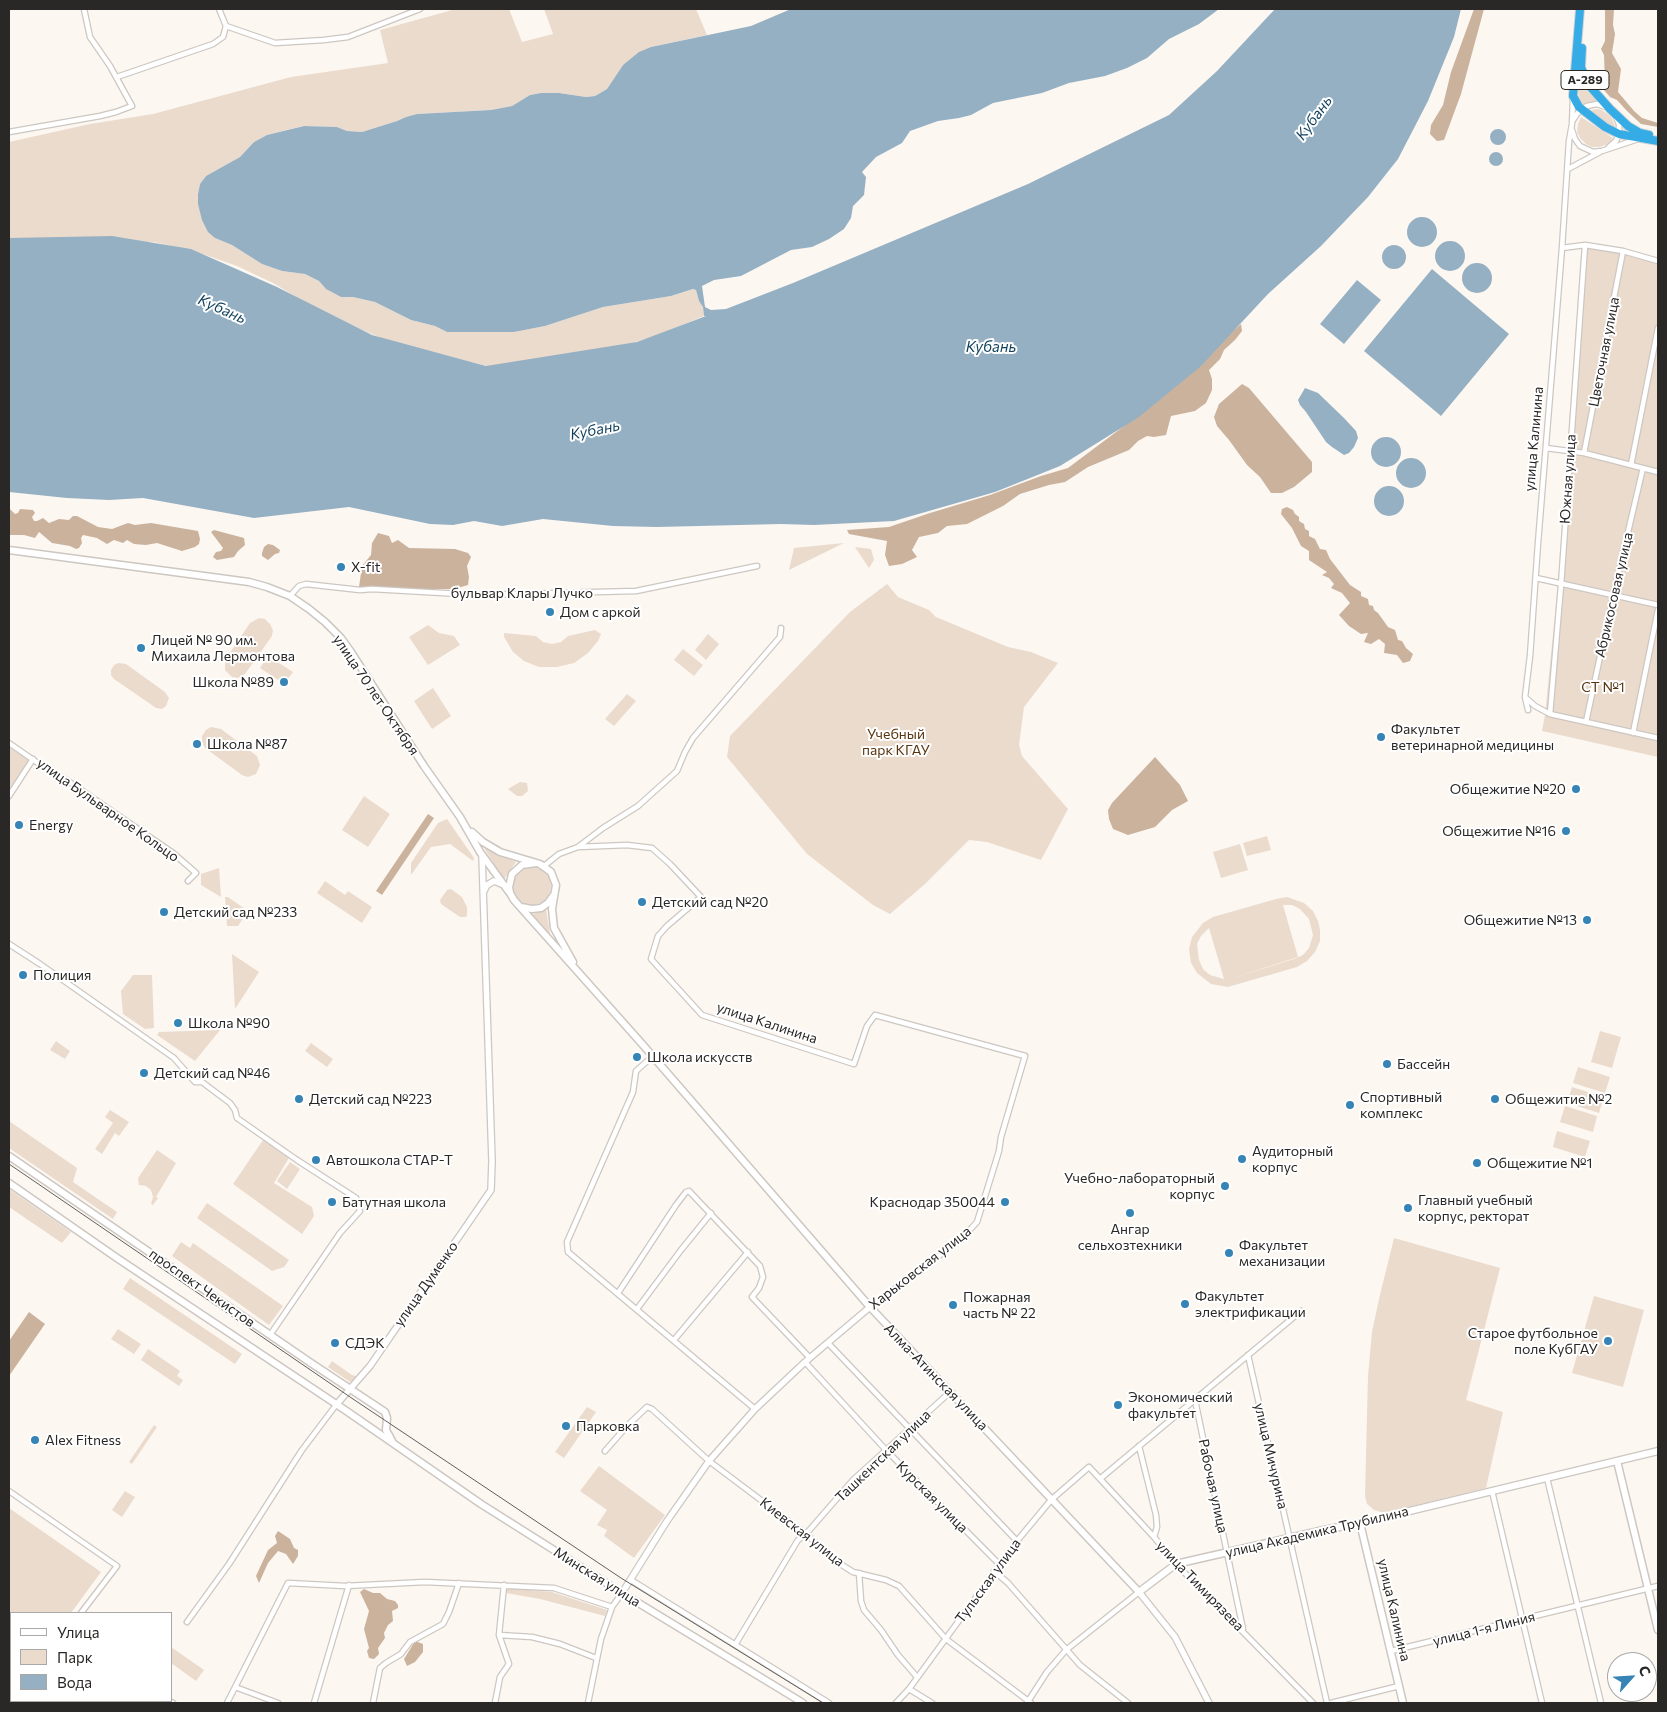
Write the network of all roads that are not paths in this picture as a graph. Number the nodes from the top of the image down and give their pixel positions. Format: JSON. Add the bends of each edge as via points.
{"nodes":[{"id":1,"x":84,"y":9,"type":"edge"},
{"id":2,"x":219,"y":9,"type":"edge"},
{"id":3,"x":420,"y":9,"type":"edge"},
{"id":4,"x":1580,"y":9,"type":"edge"},
{"id":5,"x":1585,"y":9,"type":"edge"},
{"id":6,"x":226,"y":26,"type":"junction"},
{"id":7,"x":117,"y":78,"type":"junction"},
{"id":8,"x":1573,"y":96,"type":"junction"},
{"id":9,"x":1581,"y":110,"type":"junction"},
{"id":10,"x":1612,"y":111,"type":"junction"},
{"id":11,"x":1572,"y":124,"type":"junction"},
{"id":12,"x":9,"y":132,"type":"edge"},
{"id":13,"x":1619,"y":134,"type":"junction"},
{"id":14,"x":1641,"y":138,"type":"junction"},
{"id":15,"x":1655,"y":138,"type":"edge"},
{"id":16,"x":1604,"y":150,"type":"junction"},
{"id":17,"x":1568,"y":169,"type":"junction"},
{"id":18,"x":1585,"y":245,"type":"junction"},
{"id":19,"x":1562,"y":248,"type":"junction"},
{"id":20,"x":1623,"y":251,"type":"junction"},
{"id":21,"x":1658,"y":261,"type":"edge"},
{"id":22,"x":1658,"y":328,"type":"edge"},
{"id":23,"x":1546,"y":448,"type":"junction"},
{"id":24,"x":1570,"y":451,"type":"junction"},
{"id":25,"x":1584,"y":453,"type":"junction"},
{"id":26,"x":1631,"y":465,"type":"junction"},
{"id":27,"x":1643,"y":468,"type":"junction"},
{"id":28,"x":1658,"y":472,"type":"edge"},
{"id":29,"x":9,"y":550,"type":"edge"},
{"id":30,"x":757,"y":566,"type":"dead end"},
{"id":31,"x":1536,"y":578,"type":"junction"},
{"id":32,"x":1561,"y":585,"type":"junction"},
{"id":33,"x":290,"y":596,"type":"junction"},
{"id":34,"x":1612,"y":596,"type":"junction"},
{"id":35,"x":1658,"y":605,"type":"edge"},
{"id":36,"x":1658,"y":610,"type":"edge"},
{"id":37,"x":781,"y":628,"type":"dead end"},
{"id":38,"x":1526,"y":697,"type":"junction"},
{"id":39,"x":1528,"y":710,"type":"dead end"},
{"id":40,"x":1550,"y":714,"type":"junction"},
{"id":41,"x":1586,"y":722,"type":"junction"},
{"id":42,"x":1634,"y":733,"type":"junction"},
{"id":43,"x":1658,"y":738,"type":"edge"},
{"id":44,"x":9,"y":743,"type":"edge"},
{"id":45,"x":33,"y":759,"type":"junction"},
{"id":46,"x":9,"y":796,"type":"edge"},
{"id":47,"x":460,"y":817,"type":"junction"},
{"id":48,"x":485,"y":844,"type":"junction"},
{"id":49,"x":578,"y":847,"type":"junction"},
{"id":50,"x":481,"y":853,"type":"junction"},
{"id":51,"x":536,"y":863,"type":"junction"},
{"id":52,"x":544,"y":866,"type":"junction"},
{"id":53,"x":188,"y":882,"type":"dead end"},
{"id":54,"x":504,"y":885,"type":"junction"},
{"id":55,"x":555,"y":890,"type":"junction"},
{"id":56,"x":484,"y":891,"type":"junction"},
{"id":57,"x":510,"y":893,"type":"junction"},
{"id":58,"x":519,"y":905,"type":"junction"},
{"id":59,"x":9,"y":944,"type":"edge"},
{"id":60,"x":581,"y":975,"type":"junction"},
{"id":61,"x":653,"y":1056,"type":"junction"},
{"id":62,"x":1025,"y":1056,"type":"joint"},
{"id":63,"x":9,"y":1156,"type":"edge"},
{"id":64,"x":9,"y":1183,"type":"edge"},
{"id":65,"x":711,"y":1213,"type":"junction"},
{"id":66,"x":748,"y":1252,"type":"junction"},
{"id":67,"x":618,"y":1293,"type":"junction"},
{"id":68,"x":870,"y":1307,"type":"junction"},
{"id":69,"x":637,"y":1309,"type":"junction"},
{"id":70,"x":1301,"y":1311,"type":"dead end"},
{"id":71,"x":270,"y":1335,"type":"junction"},
{"id":72,"x":674,"y":1340,"type":"junction"},
{"id":73,"x":828,"y":1343,"type":"junction"},
{"id":74,"x":1248,"y":1355,"type":"junction"},
{"id":75,"x":808,"y":1360,"type":"junction"},
{"id":76,"x":350,"y":1389,"type":"junction"},
{"id":77,"x":949,"y":1392,"type":"junction"},
{"id":78,"x":1195,"y":1400,"type":"junction"},
{"id":79,"x":336,"y":1405,"type":"junction"},
{"id":80,"x":756,"y":1409,"type":"junction"},
{"id":81,"x":363,"y":1423,"type":"junction"},
{"id":82,"x":386,"y":1426,"type":"junction"},
{"id":83,"x":909,"y":1429,"type":"junction"},
{"id":84,"x":1139,"y":1446,"type":"junction"},
{"id":85,"x":398,"y":1447,"type":"junction"},
{"id":86,"x":886,"y":1450,"type":"junction"},
{"id":87,"x":605,"y":1451,"type":"dead end"},
{"id":88,"x":1658,"y":1451,"type":"edge"},
{"id":89,"x":709,"y":1461,"type":"junction"},
{"id":90,"x":1617,"y":1462,"type":"junction"},
{"id":91,"x":1089,"y":1467,"type":"joint"},
{"id":92,"x":1101,"y":1478,"type":"junction"},
{"id":93,"x":1547,"y":1478,"type":"junction"},
{"id":94,"x":1492,"y":1491,"type":"junction"},
{"id":95,"x":9,"y":1492,"type":"edge"},
{"id":96,"x":1051,"y":1500,"type":"junction"},
{"id":97,"x":1360,"y":1523,"type":"junction"},
{"id":98,"x":806,"y":1534,"type":"junction"},
{"id":99,"x":1154,"y":1537,"type":"junction"},
{"id":100,"x":1289,"y":1538,"type":"junction"},
{"id":101,"x":1017,"y":1541,"type":"junction"},
{"id":102,"x":1228,"y":1551,"type":"junction"},
{"id":103,"x":999,"y":1564,"type":"junction"},
{"id":104,"x":1176,"y":1564,"type":"junction"},
{"id":105,"x":994,"y":1571,"type":"junction"},
{"id":106,"x":859,"y":1574,"type":"junction"},
{"id":107,"x":631,"y":1580,"type":"junction"},
{"id":108,"x":459,"y":1583,"type":"junction"},
{"id":109,"x":349,"y":1585,"type":"junction"},
{"id":110,"x":504,"y":1585,"type":"junction"},
{"id":111,"x":1658,"y":1586,"type":"edge"},
{"id":112,"x":1648,"y":1589,"type":"junction"},
{"id":113,"x":1139,"y":1592,"type":"junction"},
{"id":114,"x":622,"y":1594,"type":"junction"},
{"id":115,"x":1578,"y":1606,"type":"junction"},
{"id":116,"x":612,"y":1608,"type":"junction"},
{"id":117,"x":82,"y":1612,"type":"edge"},
{"id":118,"x":1522,"y":1619,"type":"junction"},
{"id":119,"x":187,"y":1622,"type":"dead end"},
{"id":120,"x":1658,"y":1630,"type":"edge"},
{"id":121,"x":1243,"y":1631,"type":"junction"},
{"id":122,"x":499,"y":1635,"type":"junction"},
{"id":123,"x":946,"y":1639,"type":"junction"},
{"id":124,"x":735,"y":1645,"type":"junction"},
{"id":125,"x":1066,"y":1650,"type":"junction"},
{"id":126,"x":1391,"y":1651,"type":"junction"},
{"id":127,"x":596,"y":1658,"type":"junction"},
{"id":128,"x":917,"y":1677,"type":"junction"},
{"id":129,"x":1399,"y":1686,"type":"junction"},
{"id":130,"x":235,"y":1687,"type":"junction"},
{"id":131,"x":909,"y":1689,"type":"junction"},
{"id":132,"x":227,"y":1703,"type":"edge"},
{"id":133,"x":278,"y":1703,"type":"edge"},
{"id":134,"x":314,"y":1703,"type":"edge"},
{"id":135,"x":373,"y":1703,"type":"edge"},
{"id":136,"x":496,"y":1703,"type":"edge"},
{"id":137,"x":588,"y":1703,"type":"edge"},
{"id":138,"x":800,"y":1703,"type":"edge"},
{"id":139,"x":829,"y":1703,"type":"edge"},
{"id":140,"x":896,"y":1703,"type":"edge"},
{"id":141,"x":932,"y":1703,"type":"edge"},
{"id":142,"x":1029,"y":1703,"type":"edge"},
{"id":143,"x":1128,"y":1703,"type":"edge"},
{"id":144,"x":1209,"y":1703,"type":"edge"},
{"id":145,"x":1313,"y":1703,"type":"edge"},
{"id":146,"x":1327,"y":1703,"type":"edge"},
{"id":147,"x":1331,"y":1703,"type":"edge"},
{"id":148,"x":1404,"y":1703,"type":"edge"},
{"id":149,"x":1542,"y":1703,"type":"edge"},
{"id":150,"x":1601,"y":1703,"type":"edge"}],
"edges":[{"from":1,"to":7,"type":"street","via":[[90,36]]},
{"from":2,"to":6,"type":"street"},
{"from":3,"to":6,"type":"street","via":[[348,37],[324,40],[275,43]]},
{"from":4,"to":8,"type":"highway","name":"улица Калинина","number":"А-289"},
{"from":5,"to":10,"type":"highway","number":"А-289","via":[[1583,76]]},
{"from":6,"to":7,"type":"street","via":[[223,37],[213,44]]},
{"from":7,"to":12,"type":"street","via":[[132,106],[100,116]]},
{"from":8,"to":9,"type":"highway"},
{"from":8,"to":11,"type":"street","name":"улица Калинина","number":"А-289"},
{"from":9,"to":10,"type":"street","via":[[1596,104]]},
{"from":9,"to":11,"type":"street"},
{"from":9,"to":13,"type":"highway"},
{"from":10,"to":13,"type":"street","number":"А-289","via":[[1619,124]]},
{"from":10,"to":15,"type":"highway","via":[[1636,131]]},
{"from":11,"to":16,"type":"street","number":"А-289","via":[[1574,137],[1582,147],[1591,151]]},
{"from":11,"to":17,"type":"street","name":"улица Калинина"},
{"from":13,"to":14,"type":"highway"},
{"from":13,"to":16,"type":"street"},
{"from":14,"to":15,"type":"highway"},
{"from":14,"to":16,"type":"street"},
{"from":16,"to":17,"type":"street"},
{"from":17,"to":19,"type":"street","name":"улица Калинина"},
{"from":18,"to":19,"type":"street"},
{"from":18,"to":20,"type":"street"},
{"from":18,"to":24,"type":"street","name":"Южная улица"},
{"from":19,"to":23,"type":"street","name":"улица Калинина"},
{"from":20,"to":21,"type":"street"},
{"from":20,"to":25,"type":"street","name":"Цветочная улица"},
{"from":22,"to":26,"type":"street"},
{"from":23,"to":24,"type":"street"},
{"from":23,"to":31,"type":"street","name":"улица Калинина"},
{"from":24,"to":25,"type":"street"},
{"from":24,"to":32,"type":"street","name":"Южная улица"},
{"from":25,"to":26,"type":"street"},
{"from":26,"to":27,"type":"street"},
{"from":27,"to":28,"type":"street"},
{"from":27,"to":34,"type":"street","name":"Абрикосовая улица"},
{"from":29,"to":33,"type":"main road","name":"улица 70 лет Октября","via":[[221,577],[267,587]]},
{"from":30,"to":33,"type":"street","name":"бульвар Клары Лучко","via":[[636,591],[478,595],[360,590],[306,584],[299,586]]},
{"from":31,"to":32,"type":"street"},
{"from":31,"to":38,"type":"street","name":"улица Калинина"},
{"from":32,"to":34,"type":"street"},
{"from":32,"to":40,"type":"street","name":"Южная улица"},
{"from":33,"to":47,"type":"main road","name":"улица 70 лет Октября","via":[[325,622],[340,638]]},
{"from":34,"to":35,"type":"street"},
{"from":34,"to":41,"type":"street","name":"Абрикосовая улица"},
{"from":36,"to":42,"type":"street"},
{"from":37,"to":49,"type":"street","via":[[780,637],[693,738],[677,771],[638,806]]},
{"from":38,"to":39,"type":"street","name":"улица Калинина"},
{"from":38,"to":40,"type":"street"},
{"from":40,"to":41,"type":"street"},
{"from":41,"to":42,"type":"street"},
{"from":42,"to":43,"type":"street"},
{"from":44,"to":45,"type":"street","name":"улица Бульварное Кольцо"},
{"from":45,"to":46,"type":"street"},
{"from":45,"to":53,"type":"street","name":"улица Бульварное Кольцо","via":[[172,853],[196,873]]},
{"from":47,"to":48,"type":"main road"},
{"from":47,"to":50,"type":"main road","name":"улица 70 лет Октября"},
{"from":48,"to":50,"type":"main road","via":[[480,846]]},
{"from":48,"to":51,"type":"main road"},
{"from":49,"to":52,"type":"street","via":[[559,854]]},
{"from":49,"to":62,"type":"street","name":"улица Калинина","via":[[627,845],[652,848],[701,897],[658,936],[651,959],[702,1015],[854,1064],[867,1026],[875,1015]]},
{"from":50,"to":54,"type":"main road","name":"улица 70 лет Октября"},
{"from":50,"to":56,"type":"street","name":"улица Думенко"},
{"from":51,"to":52,"type":"main road"},
{"from":51,"to":57,"type":"main road","via":[[524,864],[515,870],[510,880]]},
{"from":52,"to":55,"type":"main road","name":"Алма-Атинская улица","via":[[553,876]]},
{"from":54,"to":56,"type":"street","via":[[490,882]]},
{"from":54,"to":57,"type":"main road","name":"улица 70 лет Октября"},
{"from":55,"to":58,"type":"main road","via":[[550,902],[540,908],[529,909]]},
{"from":55,"to":60,"type":"main road","name":"Алма-Атинская улица","via":[[554,928]]},
{"from":56,"to":76,"type":"street","name":"улица Думенко","via":[[492,1187],[370,1366]]},
{"from":57,"to":58,"type":"main road","name":"Алма-Атинская улица"},
{"from":58,"to":60,"type":"main road","name":"Алма-Атинская улица"},
{"from":59,"to":71,"type":"street","via":[[174,1058],[195,1082],[202,1082],[230,1103],[237,1118],[356,1198],[360,1211],[340,1233]]},
{"from":60,"to":61,"type":"main road","name":"Алма-Атинская улица"},
{"from":61,"to":67,"type":"street","via":[[636,1071],[633,1092],[567,1242],[571,1256]]},
{"from":61,"to":68,"type":"main road","name":"Алма-Атинская улица"},
{"from":62,"to":68,"type":"street","name":"Харьковская улица","via":[[977,1222],[955,1244]]},
{"from":63,"to":71,"type":"main road","name":"проспект Чекистов"},
{"from":64,"to":79,"type":"main road","name":"проспект Чекистов"},
{"from":65,"to":66,"type":"street"},
{"from":65,"to":67,"type":"street","via":[[688,1191],[676,1204]]},
{"from":65,"to":69,"type":"street"},
{"from":66,"to":72,"type":"street"},
{"from":66,"to":75,"type":"street","name":"Курская улица","via":[[760,1266],[763,1277],[752,1297]]},
{"from":67,"to":69,"type":"street"},
{"from":68,"to":73,"type":"street","name":"Харьковская улица"},
{"from":68,"to":77,"type":"main road","name":"Алма-Атинская улица"},
{"from":69,"to":72,"type":"street"},
{"from":70,"to":74,"type":"street"},
{"from":71,"to":76,"type":"main road","name":"проспект Чекистов"},
{"from":72,"to":80,"type":"street"},
{"from":73,"to":75,"type":"street","name":"Харьковская улица"},
{"from":73,"to":83,"type":"street"},
{"from":74,"to":78,"type":"street"},
{"from":74,"to":100,"type":"street","name":"улица Мичурина"},
{"from":75,"to":80,"type":"street","name":"Харьковская улица"},
{"from":75,"to":86,"type":"street","name":"Курская улица"},
{"from":76,"to":79,"type":"street","name":"улица Думенко"},
{"from":76,"to":82,"type":"main road","name":"проспект Чекистов","via":[[384,1412]]},
{"from":77,"to":83,"type":"street","name":"Ташкентская улица"},
{"from":77,"to":96,"type":"main road","name":"Алма-Атинская улица"},
{"from":78,"to":84,"type":"street"},
{"from":78,"to":102,"type":"street","name":"Рабочая улица"},
{"from":79,"to":81,"type":"main road","name":"проспект Чекистов"},
{"from":79,"to":119,"type":"street","name":"улица Думенко","via":[[302,1450],[229,1564]]},
{"from":80,"to":89,"type":"street","name":"Харьковская улица"},
{"from":81,"to":82,"type":"main road","name":"проспект Чекистов","via":[[375,1428]]},
{"from":81,"to":85,"type":"main road","name":"проспект Чекистов"},
{"from":82,"to":85,"type":"main road","name":"проспект Чекистов","via":[[386,1433]]},
{"from":83,"to":86,"type":"street","name":"Ташкентская улица"},
{"from":83,"to":101,"type":"street"},
{"from":84,"to":92,"type":"street"},
{"from":84,"to":99,"type":"street","via":[[1156,1515]]},
{"from":85,"to":114,"type":"main road","name":"Минская улица"},
{"from":86,"to":98,"type":"street","name":"Ташкентская улица","via":[[853,1480]]},
{"from":86,"to":103,"type":"street","name":"Курская улица"},
{"from":87,"to":89,"type":"street","name":"Киевская улица","via":[[647,1407]]},
{"from":88,"to":90,"type":"main road","name":"улица Академика Трубилина"},
{"from":89,"to":98,"type":"street","name":"Киевская улица"},
{"from":89,"to":107,"type":"street","name":"Харьковская улица"},
{"from":90,"to":93,"type":"main road","name":"улица Академика Трубилина"},
{"from":90,"to":112,"type":"main road"},
{"from":91,"to":92,"type":"street","name":"улица Тимирязева"},
{"from":91,"to":96,"type":"street","name":"Тульская улица"},
{"from":92,"to":99,"type":"street","name":"улица Тимирязева"},
{"from":93,"to":94,"type":"main road","name":"улица Академика Трубилина"},
{"from":93,"to":115,"type":"street"},
{"from":94,"to":97,"type":"main road","name":"улица Академика Трубилина"},
{"from":94,"to":118,"type":"street"},
{"from":95,"to":117,"type":"street","via":[[117,1566]]},
{"from":96,"to":101,"type":"street","name":"Тульская улица"},
{"from":96,"to":113,"type":"main road","name":"Алма-Атинская улица"},
{"from":97,"to":100,"type":"main road","name":"улица Академика Трубилина"},
{"from":97,"to":126,"type":"main road","name":"улица Калинина"},
{"from":98,"to":106,"type":"street","name":"Киевская улица","via":[[839,1563]]},
{"from":98,"to":124,"type":"street","name":"Ташкентская улица","via":[[798,1540]]},
{"from":99,"to":104,"type":"street","name":"улица Тимирязева"},
{"from":100,"to":102,"type":"main road","name":"улица Академика Трубилина"},
{"from":100,"to":146,"type":"street","name":"улица Мичурина"},
{"from":101,"to":103,"type":"street","name":"Тульская улица"},
{"from":102,"to":104,"type":"main road","name":"улица Академика Трубилина"},
{"from":102,"to":121,"type":"street","name":"Рабочая улица"},
{"from":103,"to":105,"type":"street","name":"Тульская улица"},
{"from":104,"to":113,"type":"main road","name":"улица Академика Трубилина"},
{"from":104,"to":121,"type":"street","name":"улица Тимирязева"},
{"from":105,"to":123,"type":"street","name":"Тульская улица"},
{"from":105,"to":125,"type":"street"},
{"from":106,"to":123,"type":"street","name":"Киевская улица","via":[[899,1586]]},
{"from":106,"to":128,"type":"street","via":[[864,1610]]},
{"from":107,"to":114,"type":"street","name":"Харьковская улица"},
{"from":107,"to":124,"type":"street","name":"Минская улица"},
{"from":108,"to":109,"type":"street","name":"Минская улица"},
{"from":108,"to":110,"type":"street","name":"Минская улица"},
{"from":108,"to":135,"type":"street","via":[[443,1624],[410,1642],[401,1654],[380,1668]]},
{"from":109,"to":130,"type":"street","name":"Минская улица","via":[[288,1583]]},
{"from":109,"to":134,"type":"street"},
{"from":110,"to":116,"type":"street","name":"Минская улица","via":[[554,1588]]},
{"from":110,"to":122,"type":"street"},
{"from":111,"to":112,"type":"street","name":"улица 1-я Линия"},
{"from":112,"to":115,"type":"street","name":"улица 1-я Линия"},
{"from":112,"to":120,"type":"main road"},
{"from":113,"to":125,"type":"street","name":"улица Академика Трубилина"},
{"from":113,"to":144,"type":"street","name":"Алма-Атинская улица","via":[[1175,1636]]},
{"from":114,"to":116,"type":"street","name":"Харьковская улица"},
{"from":114,"to":138,"type":"main road","name":"Минская улица"},
{"from":115,"to":118,"type":"street","name":"улица 1-я Линия"},
{"from":115,"to":150,"type":"street"},
{"from":116,"to":127,"type":"street","name":"Харьковская улица"},
{"from":118,"to":126,"type":"street","name":"улица 1-я Линия"},
{"from":118,"to":149,"type":"street"},
{"from":121,"to":145,"type":"street","name":"улица Тимирязева"},
{"from":122,"to":127,"type":"street","via":[[532,1637]]},
{"from":122,"to":136,"type":"street","via":[[509,1664],[500,1677]]},
{"from":123,"to":128,"type":"street","name":"Тульская улица"},
{"from":123,"to":142,"type":"street","name":"Киевская улица"},
{"from":124,"to":139,"type":"street","name":"Минская улица"},
{"from":125,"to":142,"type":"street","name":"улица Академика Трубилина","via":[[1047,1672]]},
{"from":125,"to":143,"type":"street"},
{"from":126,"to":129,"type":"main road","name":"улица Калинина"},
{"from":127,"to":137,"type":"street","name":"Харьковская улица"},
{"from":128,"to":131,"type":"street","name":"Тульская улица"},
{"from":129,"to":147,"type":"street"},
{"from":129,"to":148,"type":"main road","name":"улица Калинина"},
{"from":130,"to":132,"type":"street"},
{"from":130,"to":133,"type":"street"},
{"from":131,"to":140,"type":"street","name":"Тульская улица"},
{"from":131,"to":141,"type":"street"}]}
